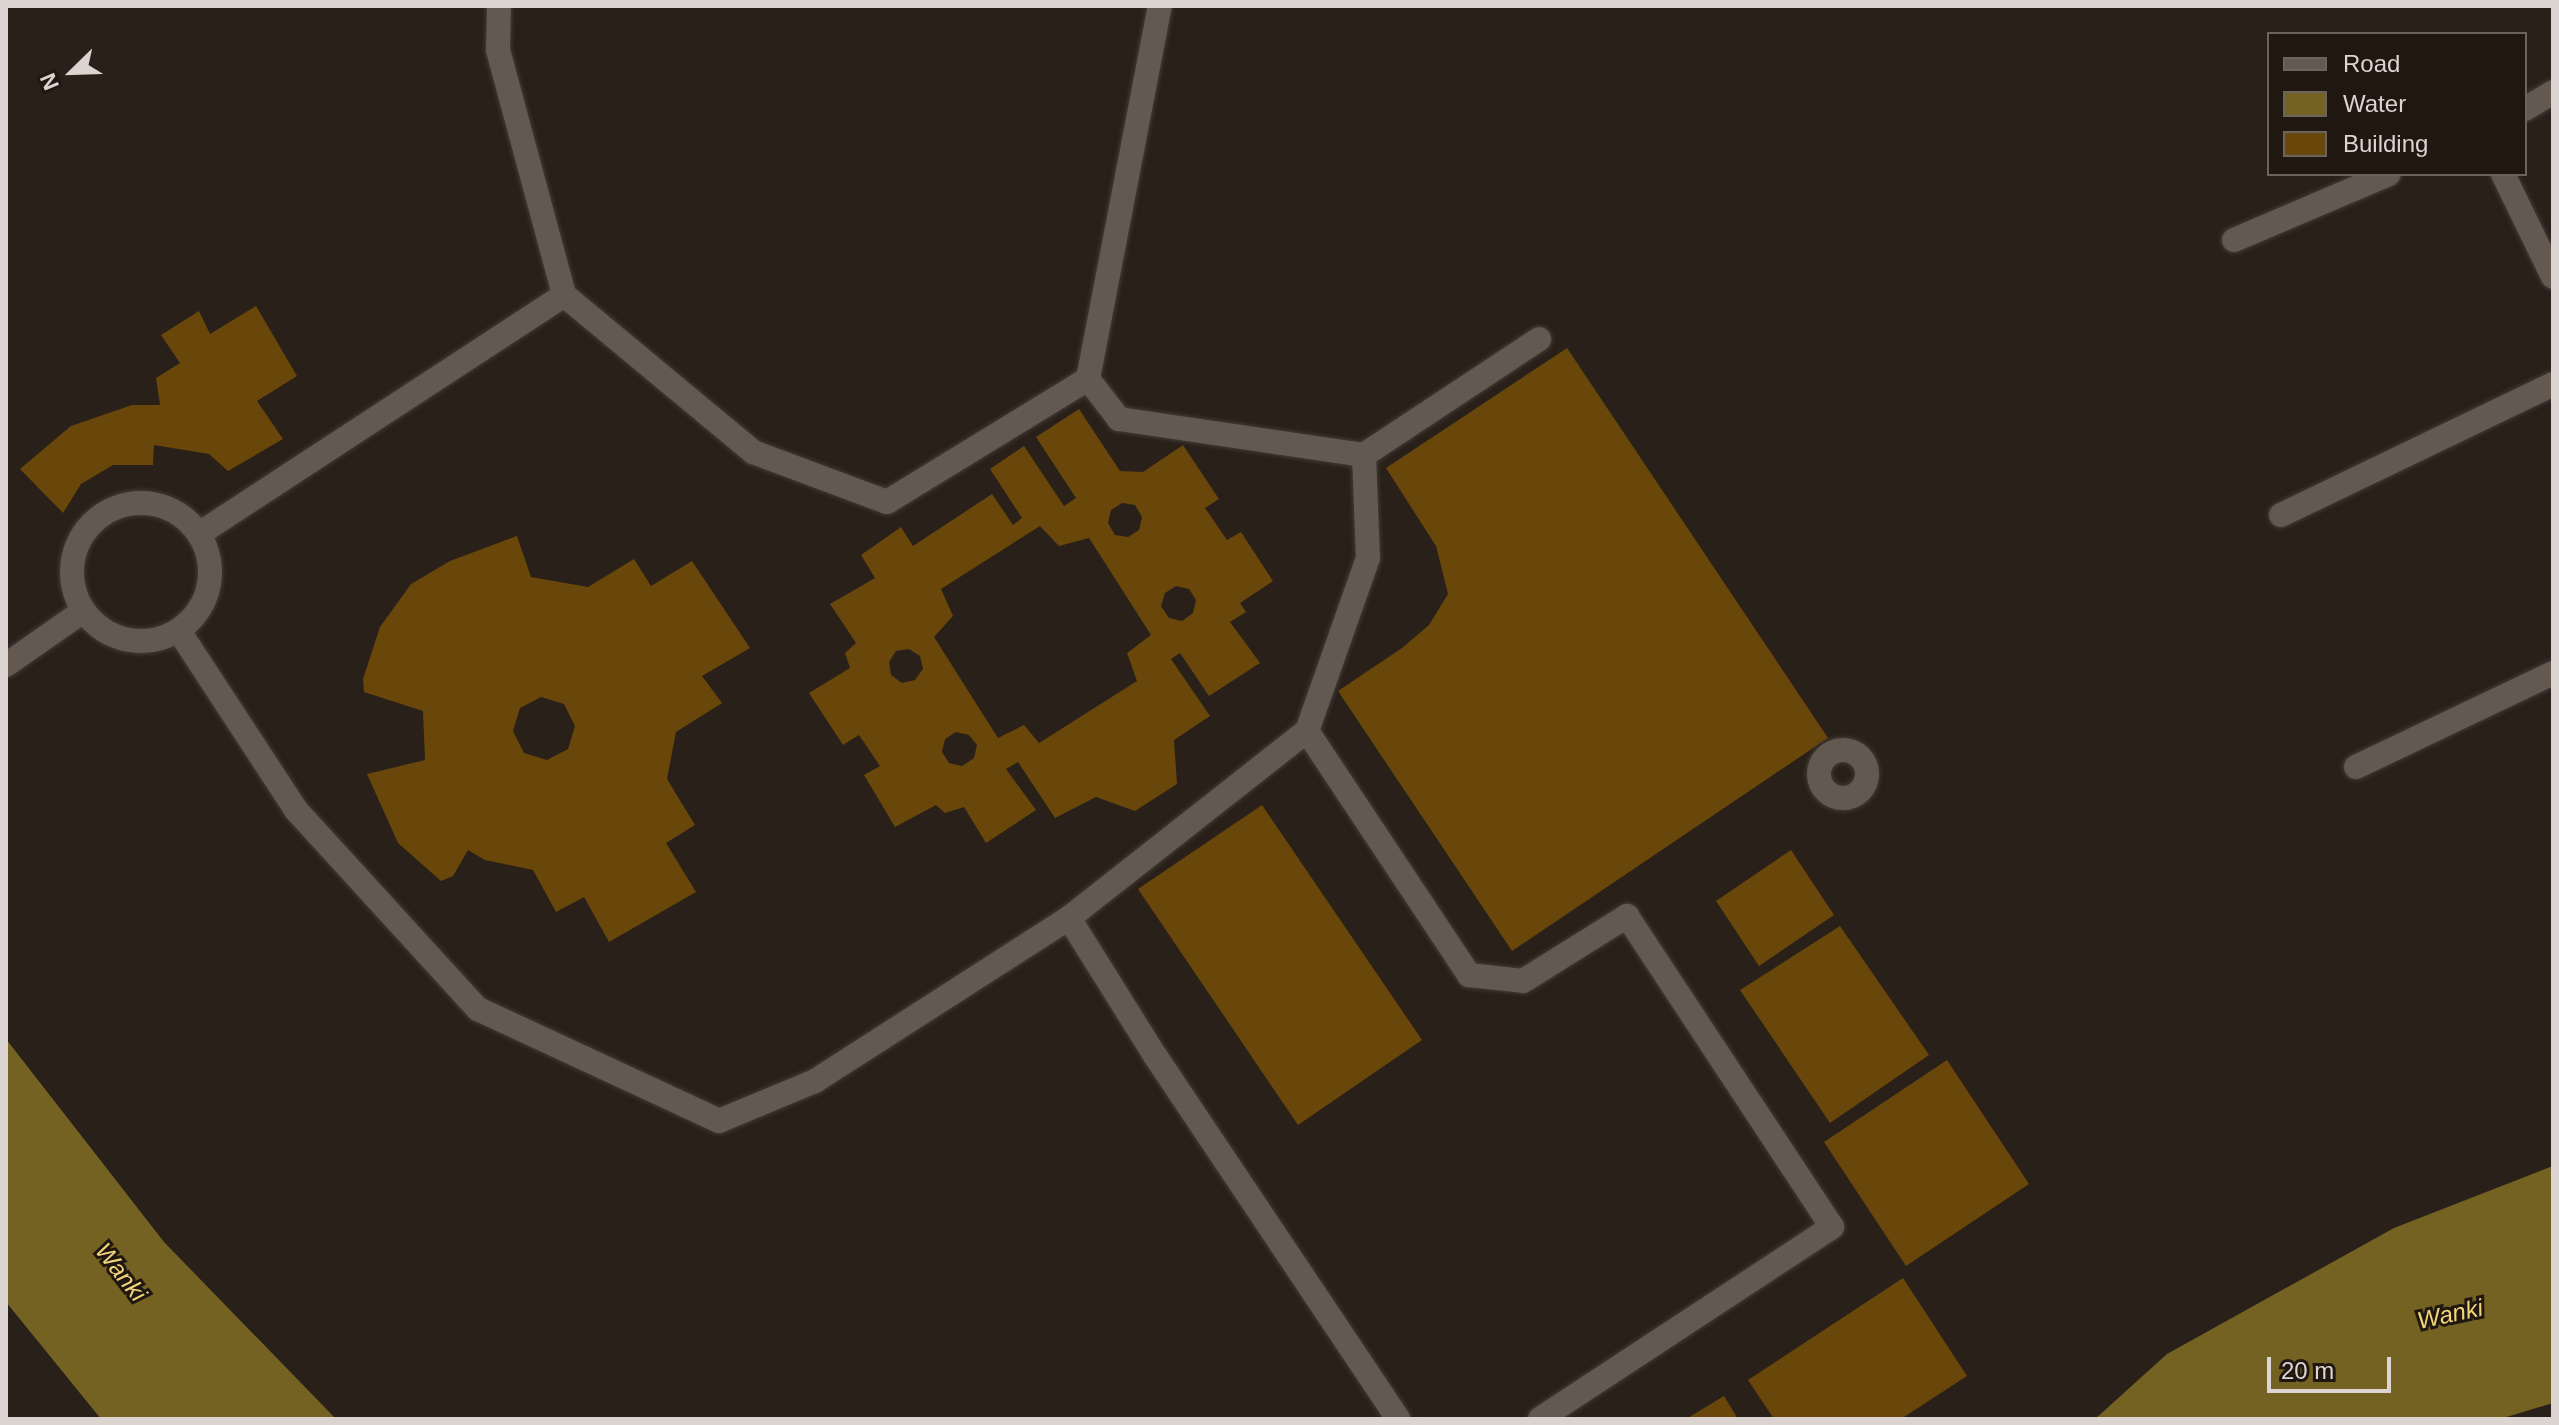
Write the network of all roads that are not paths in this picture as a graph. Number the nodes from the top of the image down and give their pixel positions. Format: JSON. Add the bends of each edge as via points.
{"nodes":[{"id":1,"x":499,"y":6,"type":"edge"},
{"id":2,"x":1160,"y":6,"type":"edge"},
{"id":3,"x":2553,"y":92,"type":"edge"},
{"id":4,"x":2527,"y":108,"type":"edge"},
{"id":5,"x":2384,"y":176,"type":"edge"},
{"id":6,"x":2504,"y":176,"type":"edge"},
{"id":7,"x":2234,"y":240,"type":"dead end"},
{"id":8,"x":2553,"y":277,"type":"edge"},
{"id":9,"x":564,"y":295,"type":"junction"},
{"id":10,"x":1539,"y":339,"type":"dead end"},
{"id":11,"x":1088,"y":379,"type":"junction"},
{"id":12,"x":2553,"y":384,"type":"edge"},
{"id":13,"x":1364,"y":455,"type":"junction"},
{"id":14,"x":2281,"y":515,"type":"dead end"},
{"id":15,"x":199,"y":534,"type":"junction"},
{"id":16,"x":83,"y":611,"type":"junction"},
{"id":17,"x":179,"y":631,"type":"junction"},
{"id":18,"x":6,"y":665,"type":"edge"},
{"id":19,"x":2553,"y":673,"type":"edge"},
{"id":20,"x":1307,"y":731,"type":"junction"},
{"id":21,"x":2356,"y":767,"type":"dead end"},
{"id":22,"x":1069,"y":918,"type":"junction"},
{"id":23,"x":1398,"y":1419,"type":"edge"},
{"id":24,"x":1540,"y":1419,"type":"edge"}],
"edges":[{"from":1,"to":9,"type":"street","via":[[498,50]]},
{"from":2,"to":11,"type":"street"},
{"from":3,"to":4,"type":"street"},
{"from":5,"to":7,"type":"street"},
{"from":6,"to":8,"type":"street"},
{"from":9,"to":11,"type":"street","via":[[753,452],[887,502]]},
{"from":9,"to":15,"type":"street"},
{"from":10,"to":13,"type":"street"},
{"from":11,"to":13,"type":"street","via":[[1119,419]]},
{"from":12,"to":14,"type":"street"},
{"from":13,"to":20,"type":"street","via":[[1368,558]]},
{"from":15,"to":16,"type":"street","via":[[179,514],[154,504],[127,503],[102,514],[83,533],[72,558],[73,585]]},
{"from":15,"to":17,"type":"street","via":[[209,559],[209,586],[198,611]]},
{"from":16,"to":17,"type":"street","via":[[102,630],[127,641],[154,641]]},
{"from":16,"to":18,"type":"street"},
{"from":17,"to":22,"type":"street","via":[[296,810],[478,1009],[719,1121],[815,1081]]},
{"from":19,"to":21,"type":"street"},
{"from":20,"to":22,"type":"street"},
{"from":20,"to":24,"type":"street","via":[[1469,975],[1523,981],[1627,916],[1832,1227]]},
{"from":22,"to":23,"type":"street"}]}
